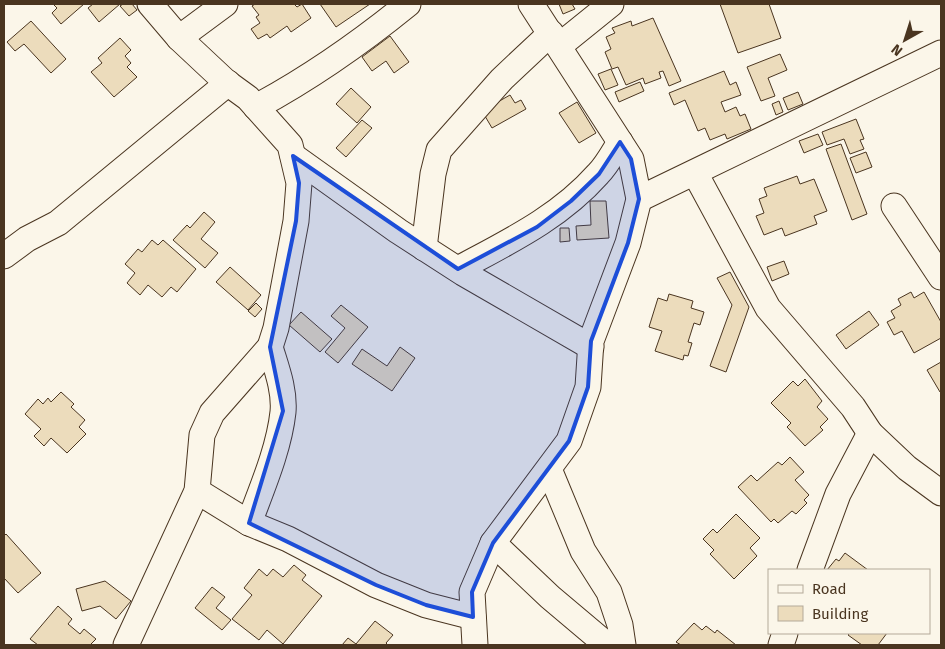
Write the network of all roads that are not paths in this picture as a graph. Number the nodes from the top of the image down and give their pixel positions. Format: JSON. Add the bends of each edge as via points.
{"nodes":[{"id":1,"x":150,"y":4,"type":"edge"},
{"id":2,"x":225,"y":4,"type":"edge"},
{"id":3,"x":408,"y":4,"type":"edge"},
{"id":4,"x":531,"y":4,"type":"edge"},
{"id":5,"x":611,"y":4,"type":"edge"},
{"id":6,"x":179,"y":38,"type":"junction"},
{"id":7,"x":555,"y":40,"type":"junction"},
{"id":8,"x":941,"y":53,"type":"edge"},
{"id":9,"x":228,"y":83,"type":"junction"},
{"id":10,"x":256,"y":107,"type":"junction"},
{"id":11,"x":620,"y":142,"type":"junction"},
{"id":12,"x":293,"y":156,"type":"junction"},
{"id":13,"x":695,"y":173,"type":"junction"},
{"id":14,"x":639,"y":199,"type":"junction"},
{"id":15,"x":894,"y":206,"type":"dead end"},
{"id":16,"x":424,"y":248,"type":"junction"},
{"id":17,"x":4,"y":256,"type":"edge"},
{"id":18,"x":458,"y":269,"type":"junction"},
{"id":19,"x":941,"y":277,"type":"edge"},
{"id":20,"x":270,"y":347,"type":"junction"},
{"id":21,"x":591,"y":347,"type":"junction"},
{"id":22,"x":870,"y":434,"type":"junction"},
{"id":23,"x":549,"y":469,"type":"junction"},
{"id":24,"x":197,"y":491,"type":"junction"},
{"id":25,"x":941,"y":493,"type":"edge"},
{"id":26,"x":249,"y":523,"type":"junction"},
{"id":27,"x":493,"y":543,"type":"junction"},
{"id":28,"x":810,"y":569,"type":"edge"},
{"id":29,"x":473,"y":617,"type":"junction"},
{"id":30,"x":126,"y":645,"type":"edge"},
{"id":31,"x":475,"y":645,"type":"edge"},
{"id":32,"x":607,"y":645,"type":"edge"},
{"id":33,"x":623,"y":645,"type":"edge"}],
"edges":[{"from":1,"to":6,"type":"street"},
{"from":2,"to":6,"type":"street"},
{"from":3,"to":10,"type":"street","via":[[302,82]]},
{"from":4,"to":7,"type":"street"},
{"from":5,"to":7,"type":"street"},
{"from":6,"to":9,"type":"street"},
{"from":7,"to":11,"type":"street"},
{"from":7,"to":16,"type":"street","via":[[502,79],[439,150]]},
{"from":8,"to":13,"type":"street"},
{"from":9,"to":10,"type":"street"},
{"from":9,"to":17,"type":"street","via":[[58,223],[27,239]]},
{"from":10,"to":12,"type":"street","via":[[290,145]]},
{"from":11,"to":14,"type":"street","via":[[631,159]]},
{"from":11,"to":18,"type":"street","via":[[599,174],[571,201],[537,227]]},
{"from":12,"to":16,"type":"street"},
{"from":12,"to":20,"type":"street","via":[[299,183],[296,221]]},
{"from":13,"to":14,"type":"street"},
{"from":13,"to":22,"type":"street","via":[[768,308],[852,407]]},
{"from":14,"to":21,"type":"street","via":[[628,242]]},
{"from":15,"to":19,"type":"street"},
{"from":16,"to":18,"type":"street"},
{"from":18,"to":21,"type":"street"},
{"from":20,"to":24,"type":"street","via":[[212,413],[202,435]]},
{"from":20,"to":26,"type":"street","via":[[282,392],[283,411],[275,446]]},
{"from":21,"to":23,"type":"street","via":[[588,387],[569,441]]},
{"from":22,"to":25,"type":"street","via":[[907,468]]},
{"from":22,"to":28,"type":"street","via":[[838,494]]},
{"from":23,"to":27,"type":"street"},
{"from":23,"to":33,"type":"street","via":[[583,551],[608,592],[620,625]]},
{"from":24,"to":26,"type":"street"},
{"from":24,"to":30,"type":"street"},
{"from":26,"to":29,"type":"street","via":[[288,538],[376,585],[426,605]]},
{"from":27,"to":29,"type":"street","via":[[472,592]]},
{"from":27,"to":32,"type":"street"},
{"from":29,"to":31,"type":"street"}]}
